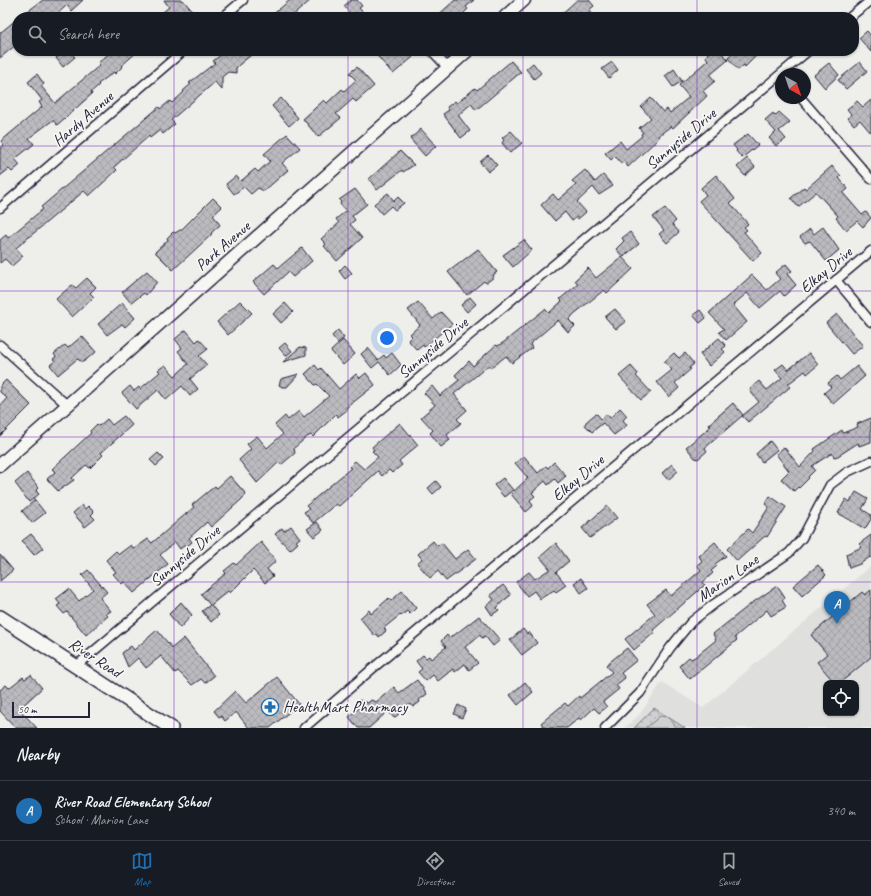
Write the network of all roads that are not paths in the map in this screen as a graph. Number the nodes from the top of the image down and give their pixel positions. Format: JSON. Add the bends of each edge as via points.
{"nodes":[{"id":1,"x":243,"y":0,"type":"edge"},
{"id":2,"x":524,"y":0,"type":"edge"},
{"id":3,"x":871,"y":0,"type":"edge"},
{"id":4,"x":229,"y":12,"type":"edge"},
{"id":5,"x":511,"y":12,"type":"edge"},
{"id":6,"x":856,"y":12,"type":"edge"},
{"id":7,"x":177,"y":56,"type":"edge"},
{"id":8,"x":437,"y":56,"type":"edge"},
{"id":9,"x":461,"y":56,"type":"edge"},
{"id":10,"x":802,"y":56,"type":"edge"},
{"id":11,"x":448,"y":68,"type":"junction"},
{"id":12,"x":788,"y":68,"type":"edge"},
{"id":13,"x":775,"y":79,"type":"edge"},
{"id":14,"x":806,"y":104,"type":"edge"},
{"id":15,"x":871,"y":179,"type":"edge"},
{"id":16,"x":0,"y":208,"type":"edge"},
{"id":17,"x":871,"y":251,"type":"edge"},
{"id":18,"x":836,"y":280,"type":"junction"},
{"id":19,"x":871,"y":322,"type":"edge"},
{"id":20,"x":0,"y":345,"type":"edge"},
{"id":21,"x":67,"y":405,"type":"junction"},
{"id":22,"x":871,"y":461,"type":"edge"},
{"id":23,"x":0,"y":465,"type":"edge"},
{"id":24,"x":0,"y":617,"type":"edge"},
{"id":25,"x":76,"y":666,"type":"junction"},
{"id":26,"x":171,"y":728,"type":"edge"},
{"id":27,"x":304,"y":728,"type":"edge"},
{"id":28,"x":605,"y":728,"type":"edge"}],
"edges":[{"from":1,"to":4,"type":"street"},
{"from":2,"to":5,"type":"street"},
{"from":3,"to":6,"type":"street"},
{"from":7,"to":16,"type":"street","name":"Hardy Avenue"},
{"from":8,"to":11,"type":"street"},
{"from":9,"to":11,"type":"street","name":"Park Avenue"},
{"from":10,"to":12,"type":"street","name":"Sunnyside Drive"},
{"from":11,"to":21,"type":"street","name":"Park Avenue"},
{"from":13,"to":25,"type":"street","name":"Sunnyside Drive"},
{"from":14,"to":15,"type":"street"},
{"from":17,"to":18,"type":"street","name":"Elkay Drive"},
{"from":18,"to":19,"type":"street"},
{"from":18,"to":27,"type":"street","name":"Elkay Drive"},
{"from":20,"to":21,"type":"street"},
{"from":21,"to":23,"type":"street","name":"Park Avenue"},
{"from":22,"to":28,"type":"street","name":"Marion Lane","via":[[847,472],[830,485],[802,538],[789,553],[691,622],[670,648],[644,688]]},
{"from":24,"to":25,"type":"main road","name":"River Road"},
{"from":25,"to":26,"type":"main road","name":"River Road"}]}
